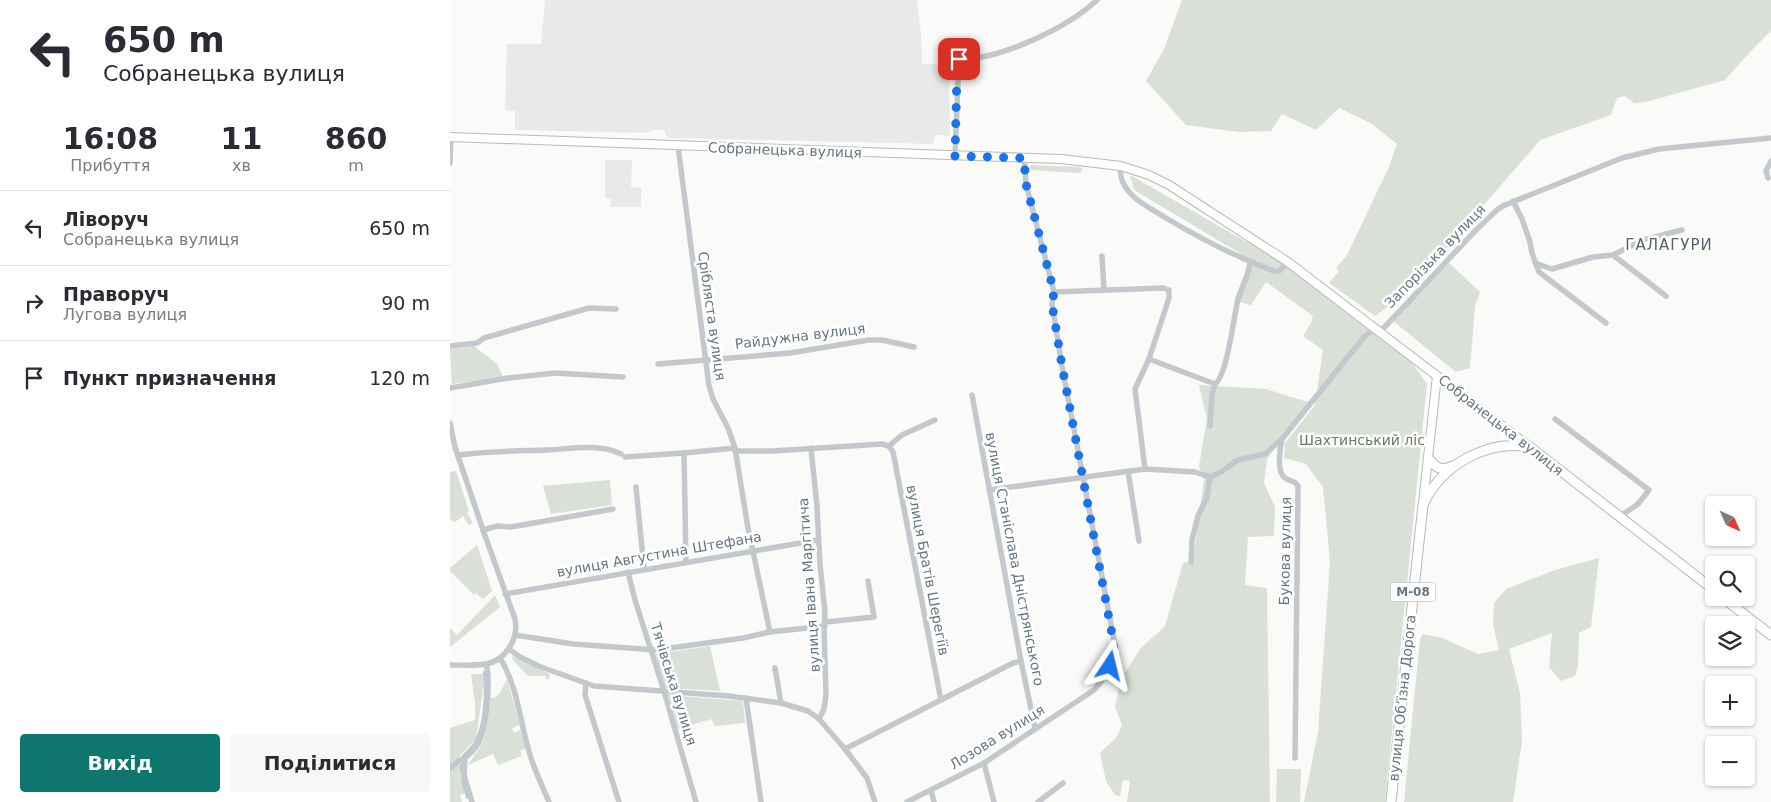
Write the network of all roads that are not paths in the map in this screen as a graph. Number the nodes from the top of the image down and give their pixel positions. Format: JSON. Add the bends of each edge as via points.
{"nodes":[{"id":1,"x":1097,"y":0,"type":"edge"},
{"id":2,"x":450,"y":137,"type":"edge"},
{"id":3,"x":1771,"y":138,"type":"edge"},
{"id":4,"x":678,"y":146,"type":"junction"},
{"id":5,"x":955,"y":156,"type":"junction"},
{"id":6,"x":1024,"y":158,"type":"junction"},
{"id":7,"x":1771,"y":160,"type":"edge"},
{"id":8,"x":450,"y":163,"type":"edge"},
{"id":9,"x":1121,"y":166,"type":"junction"},
{"id":10,"x":1768,"y":178,"type":"dead end"},
{"id":11,"x":1513,"y":201,"type":"junction"},
{"id":12,"x":1682,"y":230,"type":"dead end"},
{"id":13,"x":1613,"y":255,"type":"junction"},
{"id":14,"x":1102,"y":256,"type":"dead end"},
{"id":15,"x":1250,"y":262,"type":"junction"},
{"id":16,"x":1288,"y":262,"type":"junction"},
{"id":17,"x":1535,"y":263,"type":"junction"},
{"id":18,"x":1104,"y":289,"type":"junction"},
{"id":19,"x":1054,"y":292,"type":"junction"},
{"id":20,"x":1666,"y":296,"type":"dead end"},
{"id":21,"x":616,"y":309,"type":"dead end"},
{"id":22,"x":1606,"y":323,"type":"dead end"},
{"id":23,"x":1378,"y":330,"type":"junction"},
{"id":24,"x":450,"y":346,"type":"edge"},
{"id":25,"x":914,"y":347,"type":"dead end"},
{"id":26,"x":705,"y":359,"type":"junction"},
{"id":27,"x":1149,"y":359,"type":"junction"},
{"id":28,"x":658,"y":364,"type":"dead end"},
{"id":29,"x":1437,"y":376,"type":"junction"},
{"id":30,"x":623,"y":377,"type":"dead end"},
{"id":31,"x":1215,"y":384,"type":"junction"},
{"id":32,"x":450,"y":388,"type":"edge"},
{"id":33,"x":972,"y":395,"type":"dead end"},
{"id":34,"x":1555,"y":419,"type":"dead end"},
{"id":35,"x":935,"y":420,"type":"dead end"},
{"id":36,"x":450,"y":423,"type":"edge"},
{"id":37,"x":1210,"y":426,"type":"dead end"},
{"id":38,"x":1282,"y":439,"type":"junction"},
{"id":39,"x":889,"y":446,"type":"junction"},
{"id":40,"x":1530,"y":447,"type":"junction"},
{"id":41,"x":811,"y":448,"type":"junction"},
{"id":42,"x":735,"y":449,"type":"junction"},
{"id":43,"x":1270,"y":451,"type":"junction"},
{"id":44,"x":684,"y":453,"type":"junction"},
{"id":45,"x":1279,"y":454,"type":"junction"},
{"id":46,"x":458,"y":455,"type":"junction"},
{"id":47,"x":1428,"y":458,"type":"junction"},
{"id":48,"x":1458,"y":464,"type":"junction"},
{"id":49,"x":1145,"y":469,"type":"junction"},
{"id":50,"x":1128,"y":472,"type":"junction"},
{"id":51,"x":1210,"y":477,"type":"junction"},
{"id":52,"x":1084,"y":478,"type":"junction"},
{"id":53,"x":636,"y":487,"type":"dead end"},
{"id":54,"x":989,"y":490,"type":"junction"},
{"id":55,"x":1423,"y":505,"type":"junction"},
{"id":56,"x":613,"y":508,"type":"dead end"},
{"id":57,"x":1619,"y":517,"type":"junction"},
{"id":58,"x":483,"y":530,"type":"junction"},
{"id":59,"x":818,"y":540,"type":"junction"},
{"id":60,"x":1139,"y":541,"type":"dead end"},
{"id":61,"x":753,"y":550,"type":"junction"},
{"id":62,"x":686,"y":562,"type":"junction"},
{"id":63,"x":1191,"y":562,"type":"dead end"},
{"id":64,"x":644,"y":570,"type":"junction"},
{"id":65,"x":628,"y":572,"type":"junction"},
{"id":66,"x":868,"y":581,"type":"dead end"},
{"id":67,"x":1705,"y":583,"type":"edge"},
{"id":68,"x":506,"y":594,"type":"junction"},
{"id":69,"x":1733,"y":606,"type":"edge"},
{"id":70,"x":825,"y":624,"type":"junction"},
{"id":71,"x":770,"y":632,"type":"junction"},
{"id":72,"x":515,"y":635,"type":"junction"},
{"id":73,"x":1771,"y":635,"type":"edge"},
{"id":74,"x":509,"y":649,"type":"junction"},
{"id":75,"x":651,"y":650,"type":"junction"},
{"id":76,"x":500,"y":658,"type":"junction"},
{"id":77,"x":1021,"y":661,"type":"junction"},
{"id":78,"x":486,"y":664,"type":"junction"},
{"id":79,"x":450,"y":665,"type":"edge"},
{"id":80,"x":775,"y":668,"type":"dead end"},
{"id":81,"x":586,"y":683,"type":"junction"},
{"id":82,"x":664,"y":692,"type":"junction"},
{"id":83,"x":746,"y":698,"type":"junction"},
{"id":84,"x":941,"y":700,"type":"junction"},
{"id":85,"x":781,"y":703,"type":"junction"},
{"id":86,"x":819,"y":719,"type":"junction"},
{"id":87,"x":1035,"y":728,"type":"junction"},
{"id":88,"x":845,"y":748,"type":"junction"},
{"id":89,"x":465,"y":758,"type":"junction"},
{"id":90,"x":1295,"y":758,"type":"dead end"},
{"id":91,"x":984,"y":763,"type":"junction"},
{"id":92,"x":450,"y":768,"type":"edge"},
{"id":93,"x":1063,"y":783,"type":"dead end"},
{"id":94,"x":931,"y":790,"type":"junction"},
{"id":95,"x":472,"y":802,"type":"edge"},
{"id":96,"x":549,"y":802,"type":"edge"},
{"id":97,"x":619,"y":802,"type":"edge"},
{"id":98,"x":696,"y":802,"type":"edge"},
{"id":99,"x":761,"y":802,"type":"edge"},
{"id":100,"x":875,"y":802,"type":"edge"},
{"id":101,"x":907,"y":802,"type":"edge"},
{"id":102,"x":934,"y":802,"type":"edge"},
{"id":103,"x":994,"y":802,"type":"edge"},
{"id":104,"x":1038,"y":802,"type":"edge"},
{"id":105,"x":1391,"y":802,"type":"edge"}],
"edges":[{"from":1,"to":5,"type":"street","via":[[1072,20],[1034,40],[993,54],[959,59]]},
{"from":2,"to":4,"type":"main road","name":"Собранецька вулиця"},
{"from":2,"to":8,"type":"street"},
{"from":3,"to":11,"type":"street","name":"Запорізька вулиця","via":[[1660,149],[1622,158]]},
{"from":4,"to":5,"type":"main road","name":"Собранецька вулиця"},
{"from":4,"to":26,"type":"street","name":"Срібляста вулиця"},
{"from":5,"to":6,"type":"main road","name":"Собранецька вулиця"},
{"from":6,"to":9,"type":"main road","name":"Собранецька вулиця"},
{"from":6,"to":19,"type":"street","name":"Лозова вулиця","via":[[1026,184]]},
{"from":7,"to":10,"type":"street","via":[[1766,170]]},
{"from":9,"to":15,"type":"street","via":[[1120,177],[1136,199],[1191,233]]},
{"from":9,"to":16,"type":"main road","name":"Собранецька вулиця","via":[[1169,185]]},
{"from":11,"to":17,"type":"street","via":[[1525,225]]},
{"from":11,"to":23,"type":"street","name":"Запорізька вулиця","via":[[1483,223]]},
{"from":12,"to":13,"type":"street","via":[[1643,240]]},
{"from":13,"to":17,"type":"street","via":[[1593,257],[1552,269]]},
{"from":13,"to":20,"type":"street"},
{"from":14,"to":18,"type":"street"},
{"from":15,"to":16,"type":"street","via":[[1279,271]]},
{"from":15,"to":31,"type":"street","via":[[1222,373]]},
{"from":16,"to":23,"type":"main road","name":"Собранецька вулиця"},
{"from":17,"to":22,"type":"street","via":[[1540,272]]},
{"from":18,"to":19,"type":"street"},
{"from":18,"to":27,"type":"street","via":[[1169,290]]},
{"from":19,"to":52,"type":"street","name":"Лозова вулиця","via":[[1054,318]]},
{"from":21,"to":24,"type":"street","via":[[589,308],[484,338],[477,343]]},
{"from":23,"to":29,"type":"main road","name":"Собранецька вулиця"},
{"from":23,"to":38,"type":"street","name":"Букова вулиця","via":[[1364,337]]},
{"from":25,"to":26,"type":"street","name":"Райдужна вулиця","via":[[869,340],[790,353]]},
{"from":26,"to":28,"type":"street","name":"Райдужна вулиця"},
{"from":26,"to":42,"type":"street","name":"Срібляста вулиця","via":[[711,394]]},
{"from":27,"to":31,"type":"street"},
{"from":27,"to":49,"type":"street","via":[[1134,389]]},
{"from":29,"to":40,"type":"main road","name":"Собранецька вулиця"},
{"from":29,"to":47,"type":"main road","name":"вулиця Обʼїзна Дорога"},
{"from":30,"to":32,"type":"street","via":[[555,374]]},
{"from":31,"to":37,"type":"street"},
{"from":33,"to":54,"type":"street","name":"вулиця Станіслава Дністрянського"},
{"from":34,"to":57,"type":"street","via":[[1649,490],[1638,504]]},
{"from":35,"to":39,"type":"street"},
{"from":36,"to":46,"type":"street"},
{"from":38,"to":43,"type":"street"},
{"from":38,"to":45,"type":"street","name":"Букова вулиця"},
{"from":39,"to":41,"type":"street"},
{"from":39,"to":84,"type":"street","name":"вулиця Братів Шерегіїв","via":[[893,452]]},
{"from":40,"to":48,"type":"highway","name":"вулиця Обʼїзна Дорога","number":"М-08","via":[[1495,446]]},
{"from":40,"to":57,"type":"highway","name":"Собранецька вулиця"},
{"from":41,"to":42,"type":"street"},
{"from":41,"to":59,"type":"street","name":"вулиця Івана Маргітича"},
{"from":42,"to":44,"type":"street"},
{"from":42,"to":61,"type":"street","name":"Срібляста вулиця"},
{"from":43,"to":45,"type":"street"},
{"from":43,"to":51,"type":"street","via":[[1238,460]]},
{"from":44,"to":46,"type":"street","via":[[623,455],[610,449],[591,448]]},
{"from":44,"to":62,"type":"street"},
{"from":45,"to":90,"type":"street","name":"Букова вулиця","via":[[1282,474],[1298,486]]},
{"from":46,"to":58,"type":"street"},
{"from":47,"to":48,"type":"highway","via":[[1440,469]]},
{"from":47,"to":55,"type":"main road","name":"вулиця Обʼїзна Дорога"},
{"from":48,"to":55,"type":"highway","name":"вулиця Обʼїзна Дорога","number":"М-08","via":[[1432,490]]},
{"from":49,"to":50,"type":"street"},
{"from":49,"to":51,"type":"street","via":[[1195,472]]},
{"from":50,"to":52,"type":"street"},
{"from":50,"to":60,"type":"street"},
{"from":51,"to":63,"type":"street","via":[[1192,540]]},
{"from":52,"to":54,"type":"street"},
{"from":52,"to":87,"type":"street","name":"Лозова вулиця","via":[[1114,648],[1110,666],[1100,684]]},
{"from":53,"to":64,"type":"street"},
{"from":54,"to":77,"type":"street","name":"вулиця Станіслава Дністрянського"},
{"from":55,"to":105,"type":"highway","name":"вулиця Обʼїзна Дорога","number":"М-08"},
{"from":56,"to":58,"type":"street"},
{"from":57,"to":67,"type":"highway","name":"Собранецька вулиця"},
{"from":58,"to":68,"type":"street"},
{"from":59,"to":61,"type":"street","name":"вулиця Августина Штефана"},
{"from":59,"to":70,"type":"street","name":"вулиця Івана Маргітича"},
{"from":61,"to":62,"type":"street","name":"вулиця Августина Штефана"},
{"from":61,"to":71,"type":"street","name":"Срібляста вулиця"},
{"from":62,"to":64,"type":"street","name":"вулиця Августина Штефана"},
{"from":64,"to":65,"type":"street","name":"вулиця Августина Штефана"},
{"from":65,"to":68,"type":"street","name":"вулиця Августина Штефана"},
{"from":65,"to":75,"type":"street","name":"Тячівська вулиця"},
{"from":66,"to":70,"type":"street","via":[[874,617]]},
{"from":68,"to":72,"type":"street","via":[[515,619]]},
{"from":69,"to":73,"type":"highway"},
{"from":70,"to":71,"type":"street"},
{"from":70,"to":86,"type":"street","name":"вулиця Івана Маргітича","via":[[826,703]]},
{"from":71,"to":75,"type":"street"},
{"from":72,"to":74,"type":"street"},
{"from":72,"to":75,"type":"street","via":[[573,644]]},
{"from":74,"to":76,"type":"street"},
{"from":74,"to":81,"type":"street","via":[[541,667]]},
{"from":75,"to":82,"type":"street","name":"Тячівська вулиця"},
{"from":76,"to":78,"type":"street"},
{"from":76,"to":96,"type":"street","via":[[514,687],[531,758]]},
{"from":77,"to":84,"type":"street"},
{"from":77,"to":87,"type":"street","name":"вулиця Станіслава Дністрянського"},
{"from":78,"to":79,"type":"street"},
{"from":78,"to":89,"type":"street","via":[[488,682],[482,734],[473,752]]},
{"from":80,"to":85,"type":"street"},
{"from":81,"to":82,"type":"street"},
{"from":81,"to":97,"type":"street","via":[[585,695]]},
{"from":82,"to":83,"type":"street"},
{"from":82,"to":98,"type":"street","name":"Тячівська вулиця"},
{"from":83,"to":85,"type":"street"},
{"from":83,"to":99,"type":"street"},
{"from":84,"to":88,"type":"street"},
{"from":85,"to":86,"type":"street","via":[[808,711]]},
{"from":86,"to":88,"type":"street"},
{"from":87,"to":91,"type":"street","name":"Лозова вулиця"},
{"from":88,"to":100,"type":"street","via":[[867,778]]},
{"from":89,"to":92,"type":"street"},
{"from":89,"to":95,"type":"street","via":[[464,775]]},
{"from":91,"to":94,"type":"street","name":"Лозова вулиця"},
{"from":91,"to":103,"type":"street"},
{"from":93,"to":104,"type":"street"},
{"from":94,"to":101,"type":"street","name":"Лозова вулиця"},
{"from":94,"to":102,"type":"street"}]}
